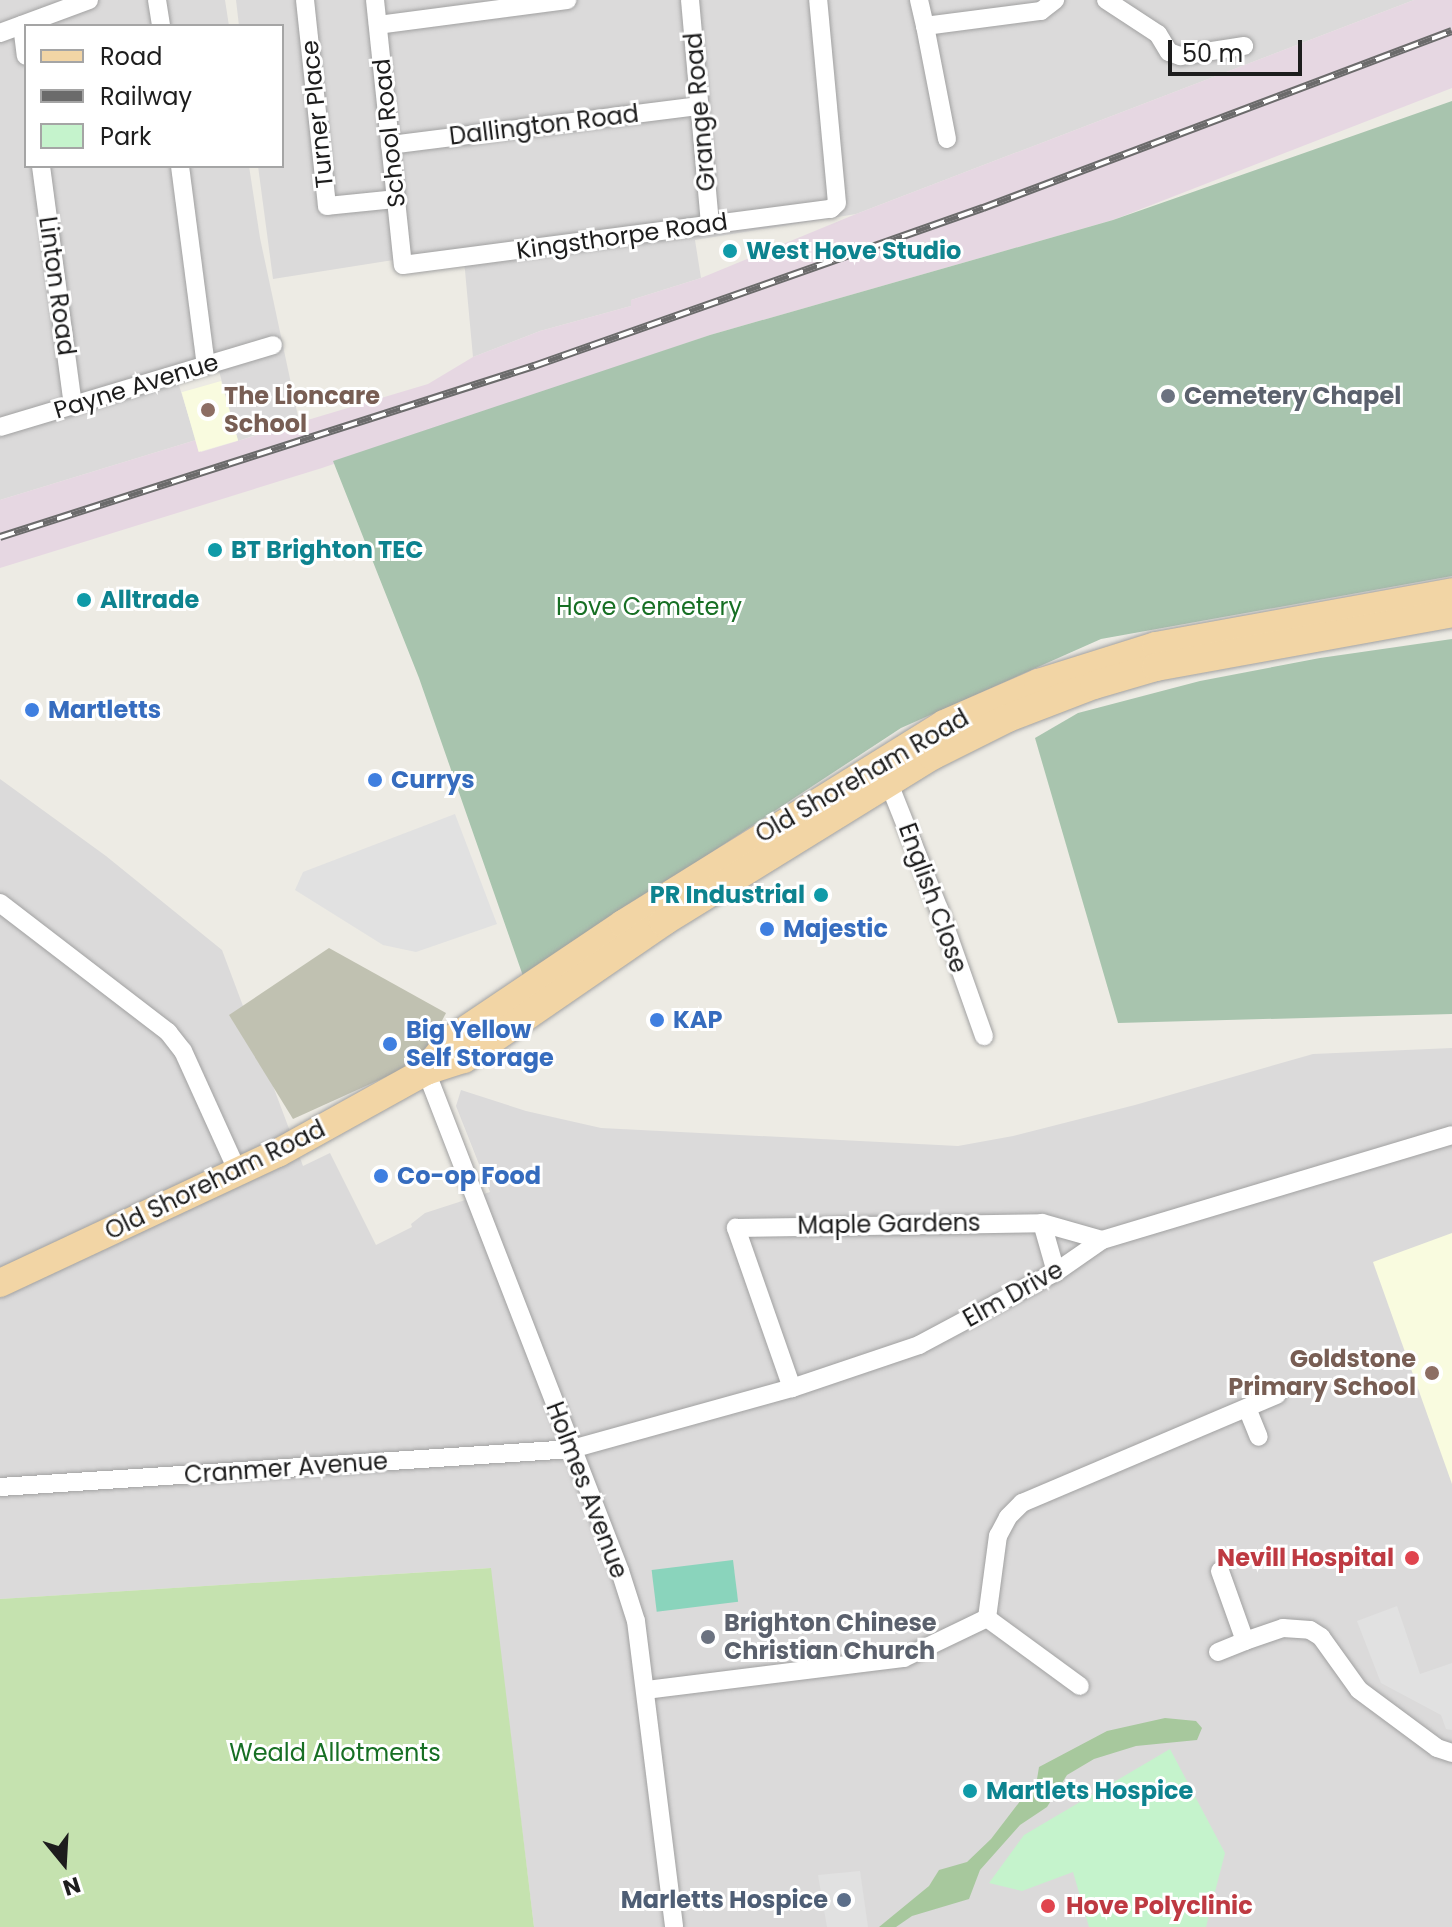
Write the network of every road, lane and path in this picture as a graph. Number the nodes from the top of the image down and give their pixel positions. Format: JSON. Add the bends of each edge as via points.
{"nodes":[{"id":1,"x":89,"y":0,"type":"edge"},
{"id":2,"x":157,"y":0,"type":"edge"},
{"id":3,"x":305,"y":0,"type":"edge"},
{"id":4,"x":375,"y":0,"type":"edge"},
{"id":5,"x":567,"y":0,"type":"edge"},
{"id":6,"x":690,"y":0,"type":"edge"},
{"id":7,"x":818,"y":0,"type":"edge"},
{"id":8,"x":919,"y":0,"type":"edge"},
{"id":9,"x":1055,"y":0,"type":"edge"},
{"id":10,"x":1106,"y":0,"type":"edge"},
{"id":11,"x":25,"y":24,"type":"edge"},
{"id":12,"x":161,"y":24,"type":"edge"},
{"id":13,"x":22,"y":25,"type":"joint"},
{"id":14,"x":378,"y":25,"type":"junction"},
{"id":15,"x":925,"y":26,"type":"junction"},
{"id":16,"x":0,"y":33,"type":"edge"},
{"id":17,"x":24,"y":40,"type":"edge"},
{"id":18,"x":1244,"y":46,"type":"dead end"},
{"id":19,"x":699,"y":106,"type":"junction"},
{"id":20,"x":947,"y":139,"type":"dead end"},
{"id":21,"x":390,"y":145,"type":"junction"},
{"id":22,"x":41,"y":168,"type":"edge"},
{"id":23,"x":180,"y":168,"type":"edge"},
{"id":24,"x":396,"y":199,"type":"junction"},
{"id":25,"x":710,"y":224,"type":"junction"},
{"id":26,"x":403,"y":265,"type":"joint"},
{"id":27,"x":273,"y":345,"type":"dead end"},
{"id":28,"x":206,"y":365,"type":"junction"},
{"id":29,"x":73,"y":405,"type":"junction"},
{"id":30,"x":0,"y":427,"type":"edge"},
{"id":31,"x":1452,"y":592,"type":"edge"},
{"id":32,"x":1452,"y":613,"type":"edge"},
{"id":33,"x":884,"y":773,"type":"junction"},
{"id":34,"x":0,"y":903,"type":"edge"},
{"id":35,"x":984,"y":1036,"type":"dead end"},
{"id":36,"x":426,"y":1071,"type":"junction"},
{"id":37,"x":1452,"y":1135,"type":"edge"},
{"id":38,"x":237,"y":1170,"type":"junction"},
{"id":39,"x":1042,"y":1223,"type":"junction"},
{"id":40,"x":1102,"y":1240,"type":"junction"},
{"id":41,"x":1056,"y":1272,"type":"junction"},
{"id":42,"x":0,"y":1283,"type":"edge"},
{"id":43,"x":792,"y":1388,"type":"junction"},
{"id":44,"x":1277,"y":1395,"type":"dead end"},
{"id":45,"x":1247,"y":1408,"type":"junction"},
{"id":46,"x":1259,"y":1437,"type":"dead end"},
{"id":47,"x":572,"y":1449,"type":"junction"},
{"id":48,"x":0,"y":1487,"type":"edge"},
{"id":49,"x":1220,"y":1571,"type":"dead end"},
{"id":50,"x":987,"y":1618,"type":"junction"},
{"id":51,"x":1245,"y":1641,"type":"junction"},
{"id":52,"x":1218,"y":1652,"type":"dead end"},
{"id":53,"x":1080,"y":1686,"type":"dead end"},
{"id":54,"x":646,"y":1690,"type":"junction"},
{"id":55,"x":1452,"y":1753,"type":"edge"},
{"id":56,"x":674,"y":1927,"type":"edge"}],
"edges":[{"from":1,"to":11,"type":"street"},
{"from":2,"to":12,"type":"street"},
{"from":3,"to":24,"type":"street","name":"Turner Place","via":[[327,206]]},
{"from":4,"to":14,"type":"street","name":"School Road"},
{"from":5,"to":14,"type":"street"},
{"from":6,"to":19,"type":"street","name":"Grange Road"},
{"from":7,"to":25,"type":"street","name":"Kingsthorpe Road","via":[[837,203],[831,209]]},
{"from":8,"to":15,"type":"street"},
{"from":9,"to":15,"type":"street","via":[[1041,11]]},
{"from":10,"to":18,"type":"street","via":[[1158,34],[1169,52],[1180,56]]},
{"from":13,"to":16,"type":"street"},
{"from":13,"to":17,"type":"street"},
{"from":14,"to":21,"type":"street","name":"School Road"},
{"from":15,"to":20,"type":"street"},
{"from":19,"to":21,"type":"street","name":"Dallington Road"},
{"from":19,"to":25,"type":"street","name":"Grange Road"},
{"from":21,"to":24,"type":"street","name":"School Road"},
{"from":22,"to":29,"type":"street","name":"Linton Road"},
{"from":23,"to":28,"type":"street"},
{"from":24,"to":26,"type":"street","name":"School Road"},
{"from":25,"to":26,"type":"street","name":"Kingsthorpe Road"},
{"from":27,"to":28,"type":"street","name":"Payne Avenue"},
{"from":28,"to":29,"type":"street","name":"Payne Avenue"},
{"from":29,"to":30,"type":"street","name":"Payne Avenue"},
{"from":31,"to":33,"type":"main road","name":"Old Shoreham Road","via":[[1156,646],[1038,683],[944,724]]},
{"from":32,"to":33,"type":"main road","name":"Old Shoreham Road","via":[[1226,652],[1094,685]]},
{"from":33,"to":35,"type":"street","name":"English Close"},
{"from":33,"to":36,"type":"main road","name":"Old Shoreham Road","via":[[464,1059]]},
{"from":34,"to":38,"type":"street","via":[[168,1032],[183,1051]]},
{"from":36,"to":38,"type":"main road","name":"Old Shoreham Road"},
{"from":36,"to":47,"type":"street","name":"Holmes Avenue"},
{"from":37,"to":40,"type":"street","name":"Elm Drive"},
{"from":38,"to":42,"type":"main road","name":"Old Shoreham Road"},
{"from":39,"to":40,"type":"street","name":"Maple Gardens"},
{"from":39,"to":41,"type":"street"},
{"from":39,"to":43,"type":"street","name":"Maple Gardens","via":[[736,1228]]},
{"from":40,"to":41,"type":"street","name":"Elm Drive"},
{"from":41,"to":43,"type":"street","name":"Elm Drive","via":[[919,1345]]},
{"from":43,"to":47,"type":"street","name":"Elm Drive"},
{"from":44,"to":45,"type":"street"},
{"from":45,"to":46,"type":"street"},
{"from":45,"to":50,"type":"street","via":[[1022,1503],[998,1536]]},
{"from":47,"to":48,"type":"street","name":"Cranmer Avenue"},
{"from":47,"to":54,"type":"street","name":"Holmes Avenue","via":[[636,1621]]},
{"from":49,"to":51,"type":"street"},
{"from":50,"to":53,"type":"street"},
{"from":50,"to":54,"type":"street","via":[[904,1658]]},
{"from":51,"to":52,"type":"street"},
{"from":51,"to":55,"type":"street","via":[[1283,1628],[1310,1630],[1321,1637],[1359,1690],[1437,1748]]},
{"from":54,"to":56,"type":"street","name":"Holmes Avenue"}]}
